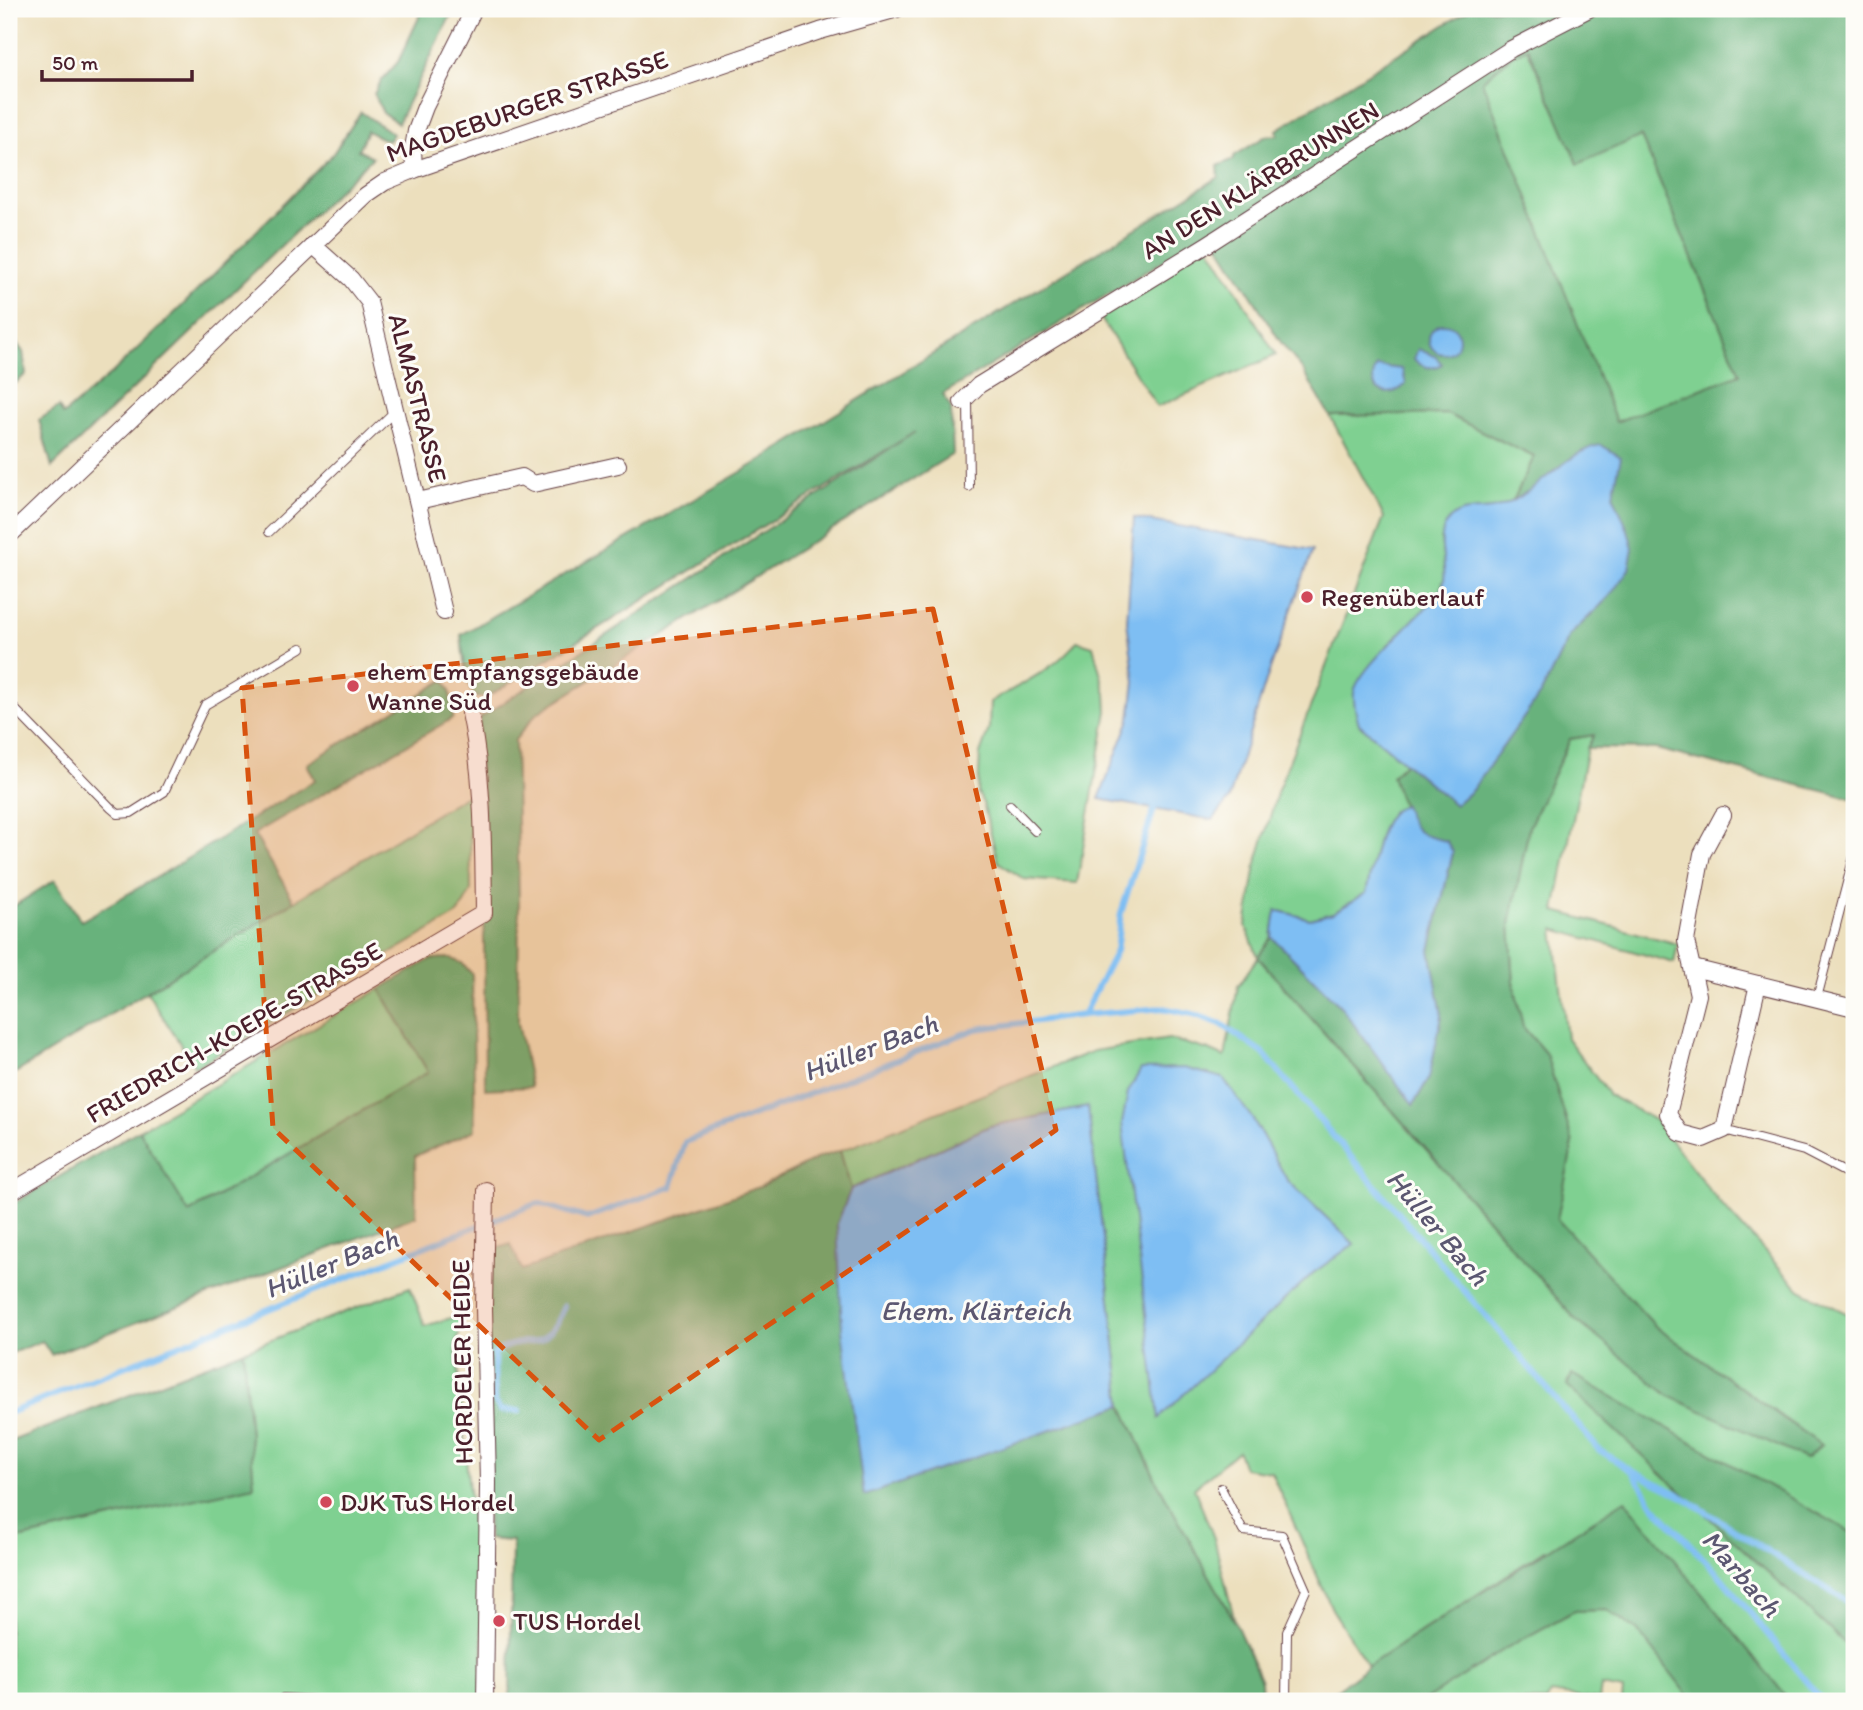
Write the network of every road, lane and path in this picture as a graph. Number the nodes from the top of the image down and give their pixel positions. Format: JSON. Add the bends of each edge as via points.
{"nodes":[{"id":1,"x":474,"y":9,"type":"edge"},
{"id":2,"x":897,"y":9,"type":"edge"},
{"id":3,"x":1589,"y":9,"type":"edge"},
{"id":4,"x":414,"y":170,"type":"junction"},
{"id":5,"x":313,"y":245,"type":"junction"},
{"id":6,"x":965,"y":399,"type":"joint"},
{"id":7,"x":395,"y":411,"type":"junction"},
{"id":8,"x":618,"y":464,"type":"dead end"},
{"id":9,"x":969,"y":486,"type":"dead end"},
{"id":10,"x":418,"y":501,"type":"junction"},
{"id":11,"x":269,"y":532,"type":"dead end"},
{"id":12,"x":9,"y":536,"type":"edge"},
{"id":13,"x":444,"y":612,"type":"dead end"},
{"id":14,"x":301,"y":648,"type":"dead end"},
{"id":15,"x":9,"y":703,"type":"edge"},
{"id":16,"x":470,"y":713,"type":"dead end"},
{"id":17,"x":1010,"y":805,"type":"dead end"},
{"id":18,"x":1723,"y":815,"type":"dead end"},
{"id":19,"x":1035,"y":831,"type":"dead end"},
{"id":20,"x":1854,"y":856,"type":"edge"},
{"id":21,"x":1693,"y":968,"type":"junction"},
{"id":22,"x":1758,"y":984,"type":"junction"},
{"id":23,"x":1817,"y":998,"type":"junction"},
{"id":24,"x":1854,"y":1008,"type":"edge"},
{"id":25,"x":1724,"y":1130,"type":"junction"},
{"id":26,"x":1854,"y":1177,"type":"edge"},
{"id":27,"x":486,"y":1189,"type":"dead end"},
{"id":28,"x":9,"y":1193,"type":"edge"},
{"id":29,"x":1221,"y":1488,"type":"dead end"},
{"id":30,"x":283,"y":1698,"type":"dead end"},
{"id":31,"x":335,"y":1701,"type":"edge"},
{"id":32,"x":485,"y":1701,"type":"edge"},
{"id":33,"x":1286,"y":1701,"type":"edge"}],
"edges":[{"from":1,"to":4,"type":"street","via":[[416,131]]},
{"from":2,"to":4,"type":"street","name":"MAGDEBURGER STRASSE"},
{"from":3,"to":6,"type":"street","name":"AN DEN KLÄRBRUNNEN","via":[[1511,49],[979,385]]},
{"from":4,"to":5,"type":"street","name":"MAGDEBURGER STRASSE","via":[[366,195]]},
{"from":5,"to":7,"type":"street","name":"ALMASTRASSE","via":[[369,302]]},
{"from":5,"to":12,"type":"street","name":"MAGDEBURGER STRASSE"},
{"from":6,"to":9,"type":"lane"},
{"from":7,"to":10,"type":"street","name":"ALMASTRASSE"},
{"from":7,"to":11,"type":"lane"},
{"from":8,"to":10,"type":"street","name":"ALMASTRASSE","via":[[533,484],[522,477]]},
{"from":10,"to":13,"type":"street","name":"ALMASTRASSE"},
{"from":14,"to":15,"type":"lane","via":[[205,705],[164,792],[131,813],[118,814],[111,808]]},
{"from":16,"to":28,"type":"street","name":"FRIEDRICH-KOEPE-STRASSE","via":[[483,797],[484,913]]},
{"from":17,"to":19,"type":"lane"},
{"from":18,"to":21,"type":"street","via":[[1702,854],[1686,941]]},
{"from":20,"to":23,"type":"lane"},
{"from":21,"to":22,"type":"street"},
{"from":21,"to":25,"type":"street","via":[[1698,995],[1668,1114],[1679,1133],[1703,1139]]},
{"from":22,"to":23,"type":"street"},
{"from":22,"to":25,"type":"street"},
{"from":23,"to":24,"type":"street"},
{"from":25,"to":26,"type":"lane","via":[[1804,1151]]},
{"from":27,"to":32,"type":"street","name":"HORDELER HEIDE"},
{"from":29,"to":33,"type":"lane","via":[[1243,1531],[1282,1535],[1307,1590],[1287,1632]]},
{"from":30,"to":31,"type":"lane"}]}
